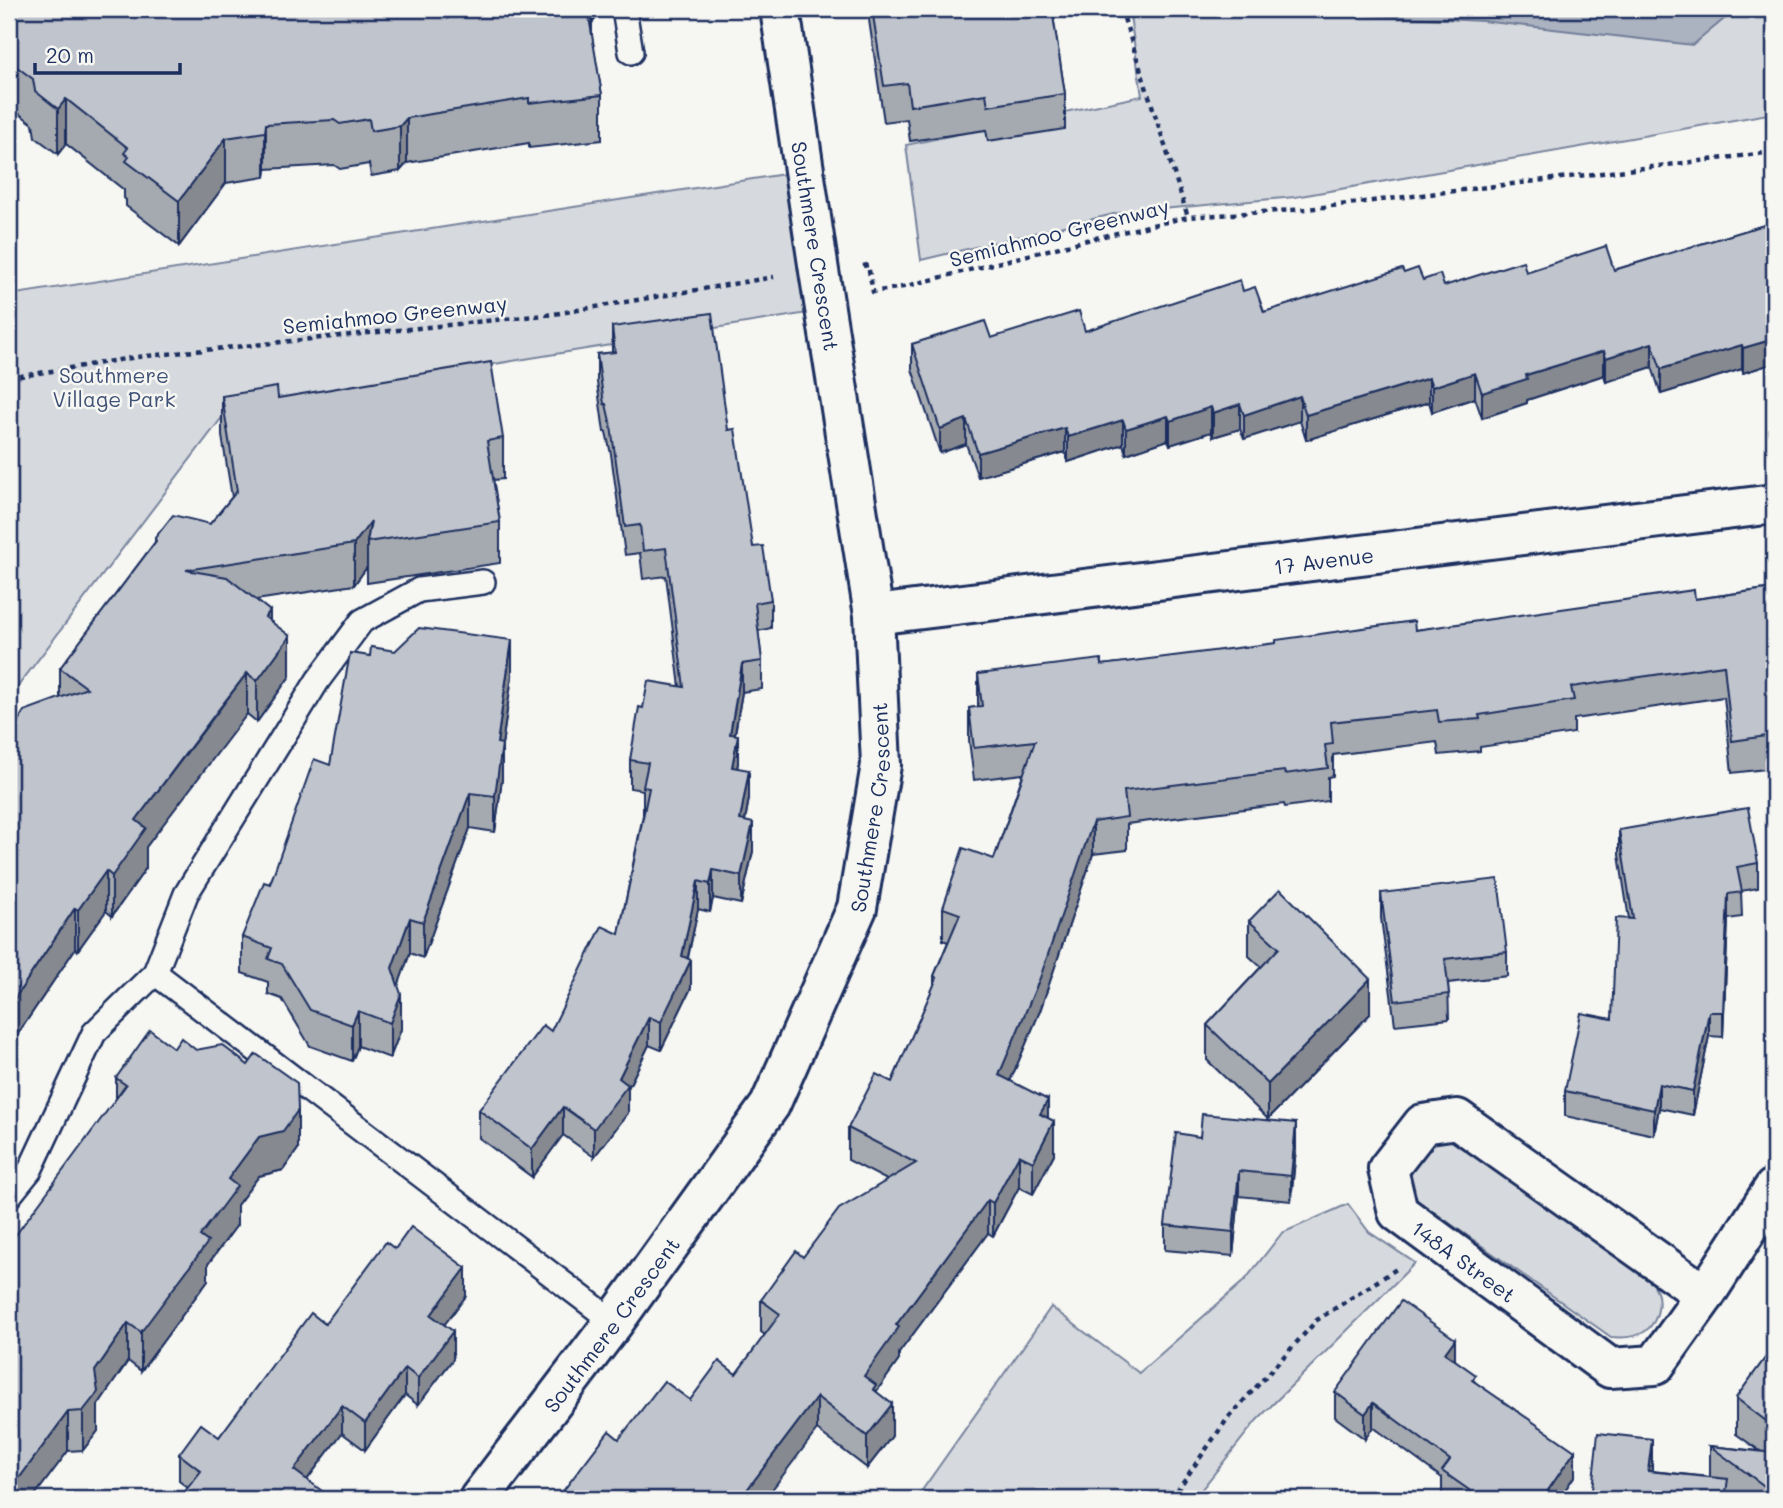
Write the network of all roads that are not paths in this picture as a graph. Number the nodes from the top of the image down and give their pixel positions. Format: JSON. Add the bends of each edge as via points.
{"nodes":[{"id":1,"x":624,"y":9,"type":"edge"},
{"id":2,"x":780,"y":9,"type":"edge"},
{"id":3,"x":631,"y":52,"type":"dead end"},
{"id":4,"x":1774,"y":504,"type":"edge"},
{"id":5,"x":483,"y":582,"type":"dead end"},
{"id":6,"x":874,"y":615,"type":"junction"},
{"id":7,"x":155,"y":973,"type":"junction"},
{"id":8,"x":1774,"y":1188,"type":"edge"},
{"id":9,"x":9,"y":1196,"type":"edge"},
{"id":10,"x":1705,"y":1295,"type":"junction"},
{"id":11,"x":614,"y":1322,"type":"junction"},
{"id":12,"x":479,"y":1499,"type":"edge"}],
"edges":[{"from":1,"to":3,"type":"lane"},
{"from":2,"to":6,"type":"street","name":"Southmere Crescent"},
{"from":4,"to":6,"type":"street","name":"17 Avenue"},
{"from":5,"to":7,"type":"lane","via":[[419,590],[362,621],[318,680],[186,894]]},
{"from":6,"to":11,"type":"street","name":"Southmere Crescent","via":[[881,765],[857,908],[770,1105]]},
{"from":7,"to":9,"type":"lane","via":[[94,1034],[30,1170]]},
{"from":7,"to":11,"type":"lane"},
{"from":8,"to":10,"type":"street","name":"148A Street"},
{"from":10,"to":10,"type":"street","name":"148A Street","via":[[1655,1365],[1610,1368],[1398,1212],[1388,1169],[1423,1124],[1457,1119]]},
{"from":11,"to":12,"type":"street","name":"Southmere Crescent"}]}
